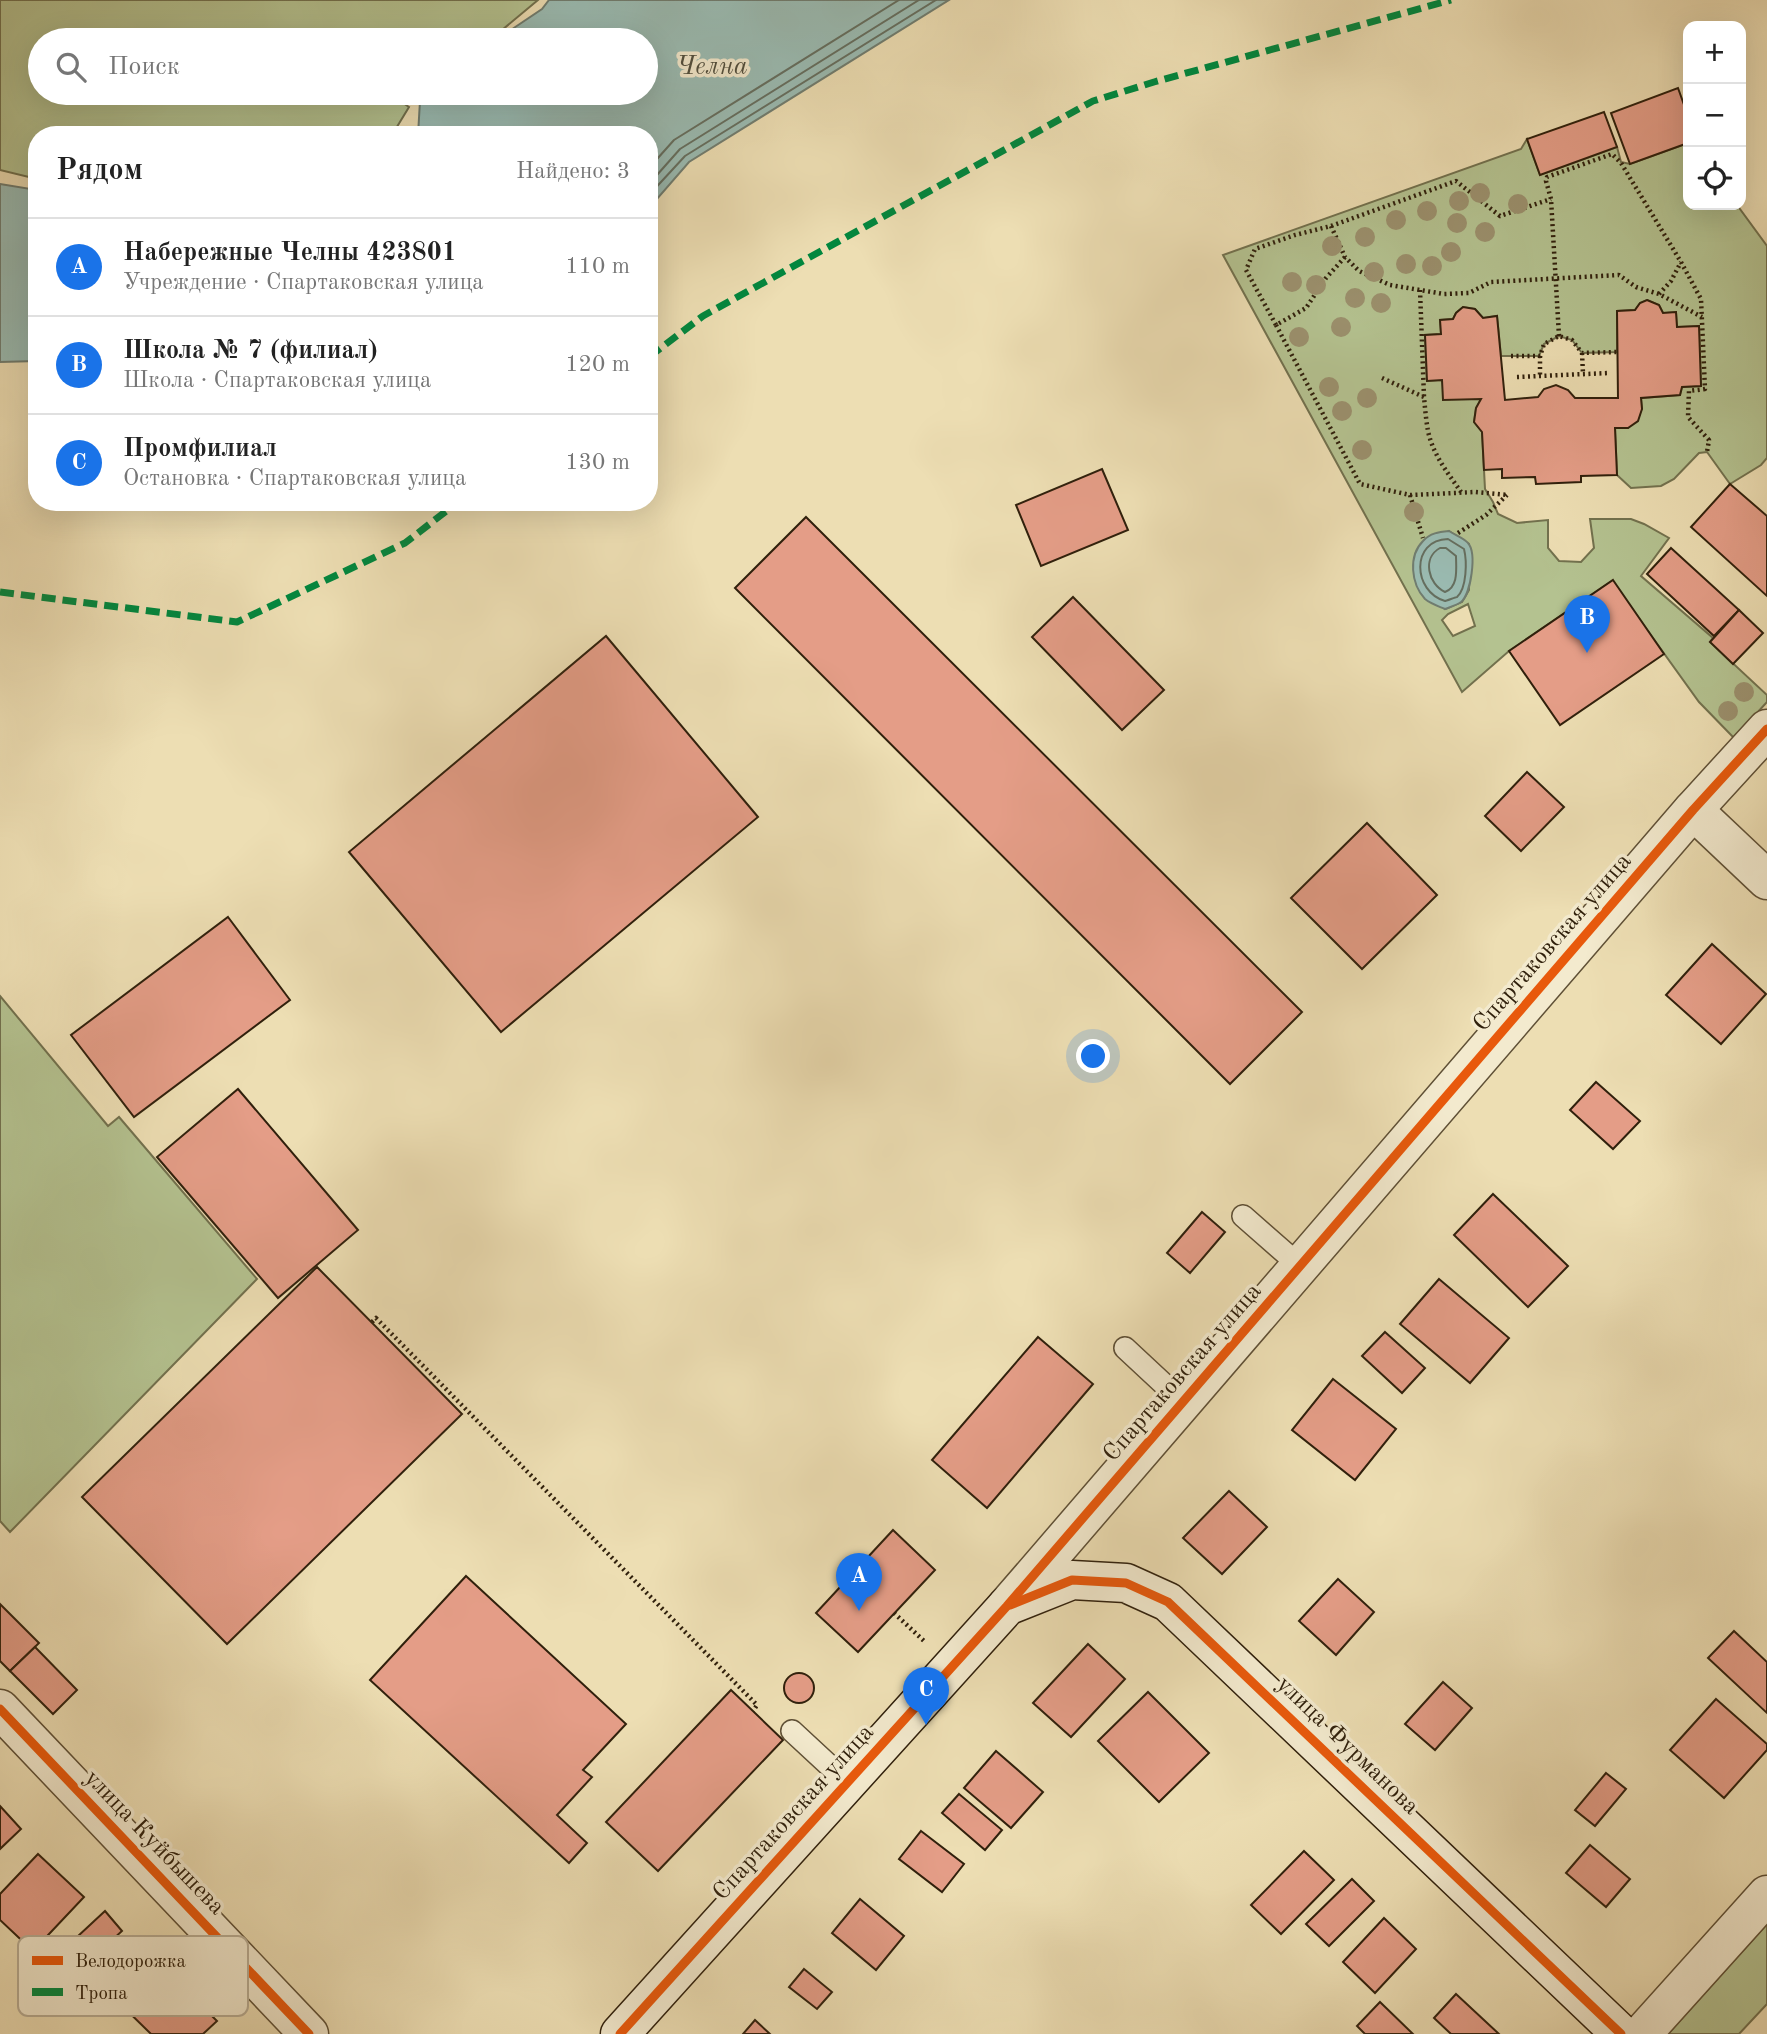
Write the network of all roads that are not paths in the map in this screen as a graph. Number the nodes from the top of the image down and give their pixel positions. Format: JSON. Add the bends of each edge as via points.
{"nodes":[{"id":1,"x":1767,"y":730,"type":"edge"},
{"id":2,"x":1693,"y":810,"type":"junction"},
{"id":3,"x":1767,"y":880,"type":"edge"},
{"id":4,"x":1243,"y":1216,"type":"dead end"},
{"id":5,"x":1300,"y":1266,"type":"junction"},
{"id":6,"x":1125,"y":1348,"type":"dead end"},
{"id":7,"x":1183,"y":1402,"type":"junction"},
{"id":8,"x":1007,"y":1606,"type":"junction"},
{"id":9,"x":0,"y":1709,"type":"edge"},
{"id":10,"x":792,"y":1731,"type":"dead end"},
{"id":11,"x":847,"y":1782,"type":"junction"},
{"id":12,"x":1767,"y":1895,"type":"edge"},
{"id":13,"x":216,"y":1936,"type":"edge"},
{"id":14,"x":248,"y":1970,"type":"edge"},
{"id":15,"x":309,"y":2034,"type":"edge"},
{"id":16,"x":620,"y":2034,"type":"edge"},
{"id":17,"x":1621,"y":2034,"type":"edge"},
{"id":18,"x":1642,"y":2034,"type":"edge"}],
"edges":[{"from":1,"to":2,"type":"street","name":"Спартаковская улица"},
{"from":2,"to":3,"type":"street"},
{"from":2,"to":5,"type":"street","name":"Спартаковская улица"},
{"from":4,"to":5,"type":"lane"},
{"from":5,"to":7,"type":"street","name":"Спартаковская улица"},
{"from":6,"to":7,"type":"lane"},
{"from":7,"to":8,"type":"street","name":"Спартаковская улица"},
{"from":8,"to":11,"type":"street","name":"Спартаковская улица"},
{"from":8,"to":17,"type":"street","name":"улица Фурманова","via":[[1072,1580],[1126,1583],[1168,1602]]},
{"from":9,"to":13,"type":"street","name":"улица Куйбышева"},
{"from":10,"to":11,"type":"lane"},
{"from":11,"to":16,"type":"street","name":"Спартаковская улица"},
{"from":12,"to":18,"type":"street"},
{"from":14,"to":15,"type":"street","name":"улица Куйбышева"}]}
